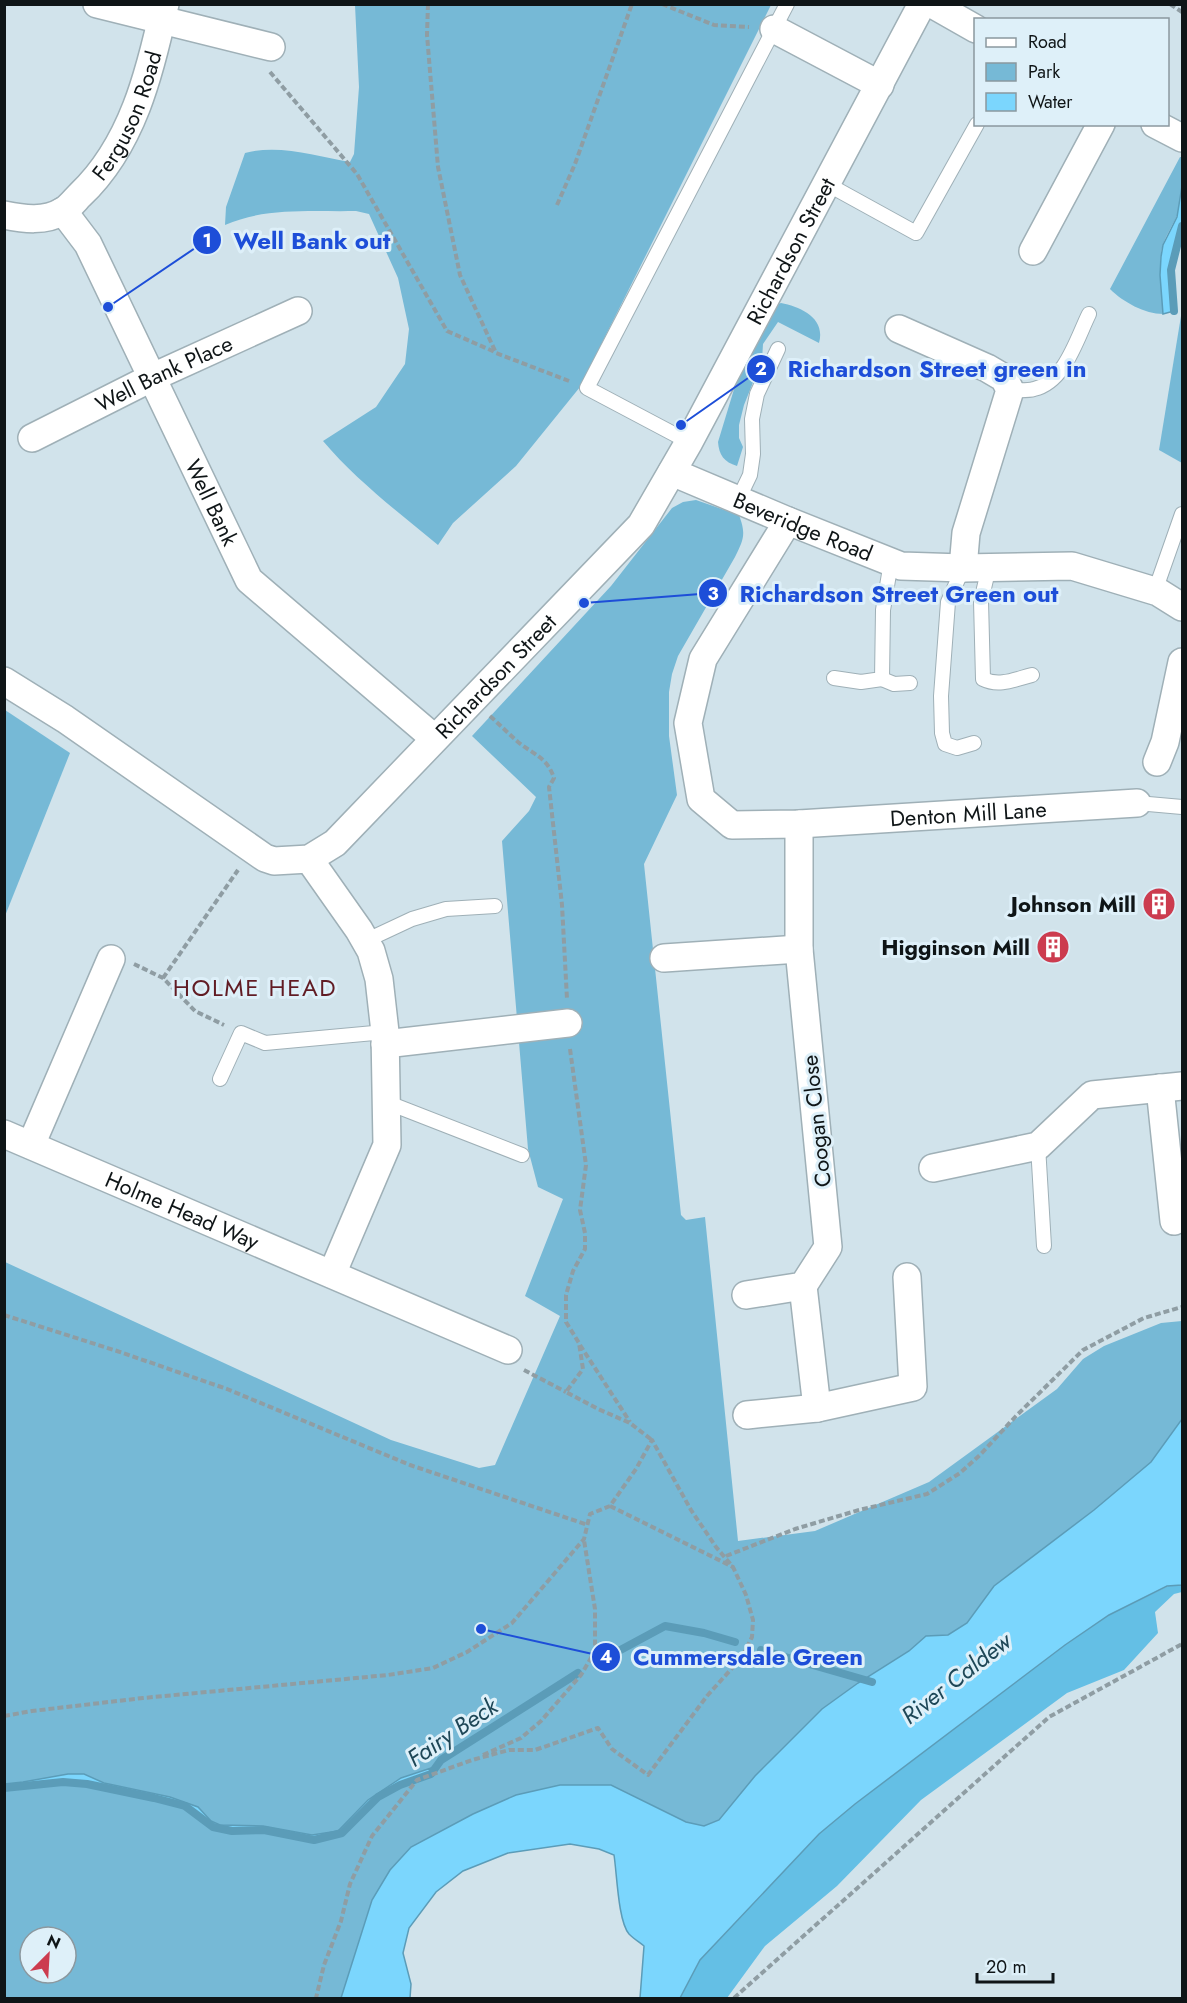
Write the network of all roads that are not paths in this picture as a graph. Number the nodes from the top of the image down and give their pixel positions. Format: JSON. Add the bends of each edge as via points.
{"nodes":[{"id":1,"x":97,"y":4,"type":"edge"},
{"id":2,"x":787,"y":4,"type":"edge"},
{"id":3,"x":922,"y":4,"type":"edge"},
{"id":4,"x":932,"y":4,"type":"edge"},
{"id":5,"x":163,"y":13,"type":"edge"},
{"id":6,"x":974,"y":28,"type":"edge"},
{"id":7,"x":774,"y":29,"type":"junction"},
{"id":8,"x":270,"y":46,"type":"dead end"},
{"id":9,"x":880,"y":84,"type":"junction"},
{"id":10,"x":976,"y":126,"type":"edge"},
{"id":11,"x":1100,"y":126,"type":"edge"},
{"id":12,"x":1159,"y":126,"type":"edge"},
{"id":13,"x":1182,"y":138,"type":"edge"},
{"id":14,"x":827,"y":184,"type":"junction"},
{"id":15,"x":63,"y":211,"type":"junction"},
{"id":16,"x":4,"y":215,"type":"edge"},
{"id":17,"x":1033,"y":251,"type":"dead end"},
{"id":18,"x":298,"y":311,"type":"dead end"},
{"id":19,"x":1089,"y":314,"type":"dead end"},
{"id":20,"x":899,"y":329,"type":"dead end"},
{"id":21,"x":778,"y":349,"type":"dead end"},
{"id":22,"x":153,"y":377,"type":"junction"},
{"id":23,"x":1010,"y":390,"type":"junction"},
{"id":24,"x":32,"y":438,"type":"dead end"},
{"id":25,"x":689,"y":442,"type":"junction"},
{"id":26,"x":672,"y":472,"type":"junction"},
{"id":27,"x":738,"y":500,"type":"junction"},
{"id":28,"x":1182,"y":514,"type":"edge"},
{"id":29,"x":788,"y":521,"type":"junction"},
{"id":30,"x":891,"y":562,"type":"junction"},
{"id":31,"x":963,"y":567,"type":"junction"},
{"id":32,"x":989,"y":567,"type":"junction"},
{"id":33,"x":1165,"y":593,"type":"edge"},
{"id":34,"x":1182,"y":607,"type":"edge"},
{"id":35,"x":1182,"y":662,"type":"edge"},
{"id":36,"x":1032,"y":675,"type":"dead end"},
{"id":37,"x":834,"y":678,"type":"dead end"},
{"id":38,"x":882,"y":679,"type":"junction"},
{"id":39,"x":4,"y":681,"type":"edge"},
{"id":40,"x":910,"y":683,"type":"dead end"},
{"id":41,"x":434,"y":738,"type":"junction"},
{"id":42,"x":974,"y":743,"type":"dead end"},
{"id":43,"x":1156,"y":762,"type":"dead end"},
{"id":44,"x":1137,"y":803,"type":"joint"},
{"id":45,"x":1182,"y":807,"type":"edge"},
{"id":46,"x":799,"y":824,"type":"junction"},
{"id":47,"x":309,"y":859,"type":"junction"},
{"id":48,"x":495,"y":906,"type":"dead end"},
{"id":49,"x":365,"y":941,"type":"junction"},
{"id":50,"x":799,"y":949,"type":"junction"},
{"id":51,"x":664,"y":958,"type":"dead end"},
{"id":52,"x":111,"y":959,"type":"road end"},
{"id":53,"x":568,"y":1023,"type":"dead end"},
{"id":54,"x":385,"y":1038,"type":"junction"},
{"id":55,"x":220,"y":1079,"type":"dead end"},
{"id":56,"x":1171,"y":1087,"type":"edge"},
{"id":57,"x":386,"y":1102,"type":"junction"},
{"id":58,"x":4,"y":1134,"type":"edge"},
{"id":59,"x":31,"y":1145,"type":"junction"},
{"id":60,"x":1038,"y":1146,"type":"junction"},
{"id":61,"x":522,"y":1155,"type":"dead end"},
{"id":62,"x":933,"y":1168,"type":"dead end"},
{"id":63,"x":1174,"y":1221,"type":"dead end"},
{"id":64,"x":1044,"y":1246,"type":"dead end"},
{"id":65,"x":332,"y":1274,"type":"junction"},
{"id":66,"x":907,"y":1277,"type":"dead end"},
{"id":67,"x":803,"y":1286,"type":"junction"},
{"id":68,"x":746,"y":1295,"type":"dead end"},
{"id":69,"x":508,"y":1350,"type":"road end"},
{"id":70,"x":817,"y":1408,"type":"junction"},
{"id":71,"x":747,"y":1415,"type":"dead end"}],
"edges":[{"from":1,"to":5,"type":"street"},
{"from":2,"to":7,"type":"lane"},
{"from":3,"to":9,"type":"street","name":"Richardson Street"},
{"from":4,"to":6,"type":"street"},
{"from":5,"to":8,"type":"street"},
{"from":5,"to":15,"type":"street","name":"Ferguson Road","via":[[136,108],[120,145],[92,184]]},
{"from":7,"to":9,"type":"street"},
{"from":7,"to":25,"type":"lane","via":[[587,388]]},
{"from":9,"to":14,"type":"street","name":"Richardson Street"},
{"from":10,"to":14,"type":"lane","via":[[916,233]]},
{"from":11,"to":17,"type":"street"},
{"from":12,"to":13,"type":"street"},
{"from":14,"to":25,"type":"street","name":"Richardson Street"},
{"from":15,"to":16,"type":"street","via":[[26,219]]},
{"from":15,"to":22,"type":"street","name":"Well Bank","via":[[88,244]]},
{"from":18,"to":22,"type":"street","name":"Well Bank Place"},
{"from":19,"to":23,"type":"lane","via":[[1063,367],[1051,381],[1034,389]]},
{"from":20,"to":23,"type":"street","via":[[987,368],[1004,378]]},
{"from":21,"to":27,"type":"lane","via":[[757,394],[750,475]]},
{"from":22,"to":24,"type":"street","name":"Well Bank Place"},
{"from":22,"to":41,"type":"street","name":"Well Bank","via":[[249,580]]},
{"from":23,"to":31,"type":"street","via":[[966,533]]},
{"from":25,"to":26,"type":"street","name":"Richardson Street"},
{"from":26,"to":27,"type":"street","name":"Beveridge Road"},
{"from":26,"to":41,"type":"street","name":"Richardson Street","via":[[641,525]]},
{"from":27,"to":29,"type":"street","name":"Beveridge Road"},
{"from":28,"to":33,"type":"lane"},
{"from":29,"to":30,"type":"street","name":"Beveridge Road"},
{"from":29,"to":46,"type":"street","via":[[704,659],[688,723],[702,799],[732,825]]},
{"from":30,"to":31,"type":"street","name":"Beveridge Road","via":[[901,566]]},
{"from":30,"to":38,"type":"lane","via":[[883,610]]},
{"from":31,"to":32,"type":"street","name":"Beveridge Road"},
{"from":31,"to":42,"type":"lane","via":[[948,602],[942,733],[945,744],[957,748]]},
{"from":32,"to":33,"type":"street","name":"Beveridge Road","via":[[1072,566]]},
{"from":32,"to":36,"type":"lane","via":[[981,601],[983,679],[1002,682]]},
{"from":33,"to":34,"type":"street","name":"Beveridge Road"},
{"from":35,"to":43,"type":"street","via":[[1165,742]]},
{"from":37,"to":38,"type":"lane","via":[[861,682]]},
{"from":38,"to":40,"type":"lane","via":[[894,684]]},
{"from":39,"to":47,"type":"street","name":"Richardson Street","via":[[252,850],[274,861]]},
{"from":41,"to":47,"type":"street","name":"Richardson Street","via":[[349,830]]},
{"from":44,"to":45,"type":"lane"},
{"from":44,"to":46,"type":"street","name":"Denton Mill Lane"},
{"from":46,"to":50,"type":"street","name":"Coogan Close"},
{"from":47,"to":49,"type":"street"},
{"from":48,"to":49,"type":"lane","via":[[446,909]]},
{"from":49,"to":54,"type":"street","via":[[380,979]]},
{"from":50,"to":51,"type":"street"},
{"from":50,"to":67,"type":"street","name":"Coogan Close","via":[[828,1247]]},
{"from":52,"to":59,"type":"street"},
{"from":53,"to":54,"type":"street"},
{"from":54,"to":55,"type":"lane","via":[[265,1043],[241,1033]]},
{"from":54,"to":57,"type":"street"},
{"from":56,"to":60,"type":"street","via":[[1092,1095]]},
{"from":56,"to":63,"type":"street"},
{"from":57,"to":61,"type":"lane"},
{"from":57,"to":65,"type":"street","via":[[387,1145]]},
{"from":58,"to":59,"type":"street","name":"Holme Head Way"},
{"from":59,"to":65,"type":"street","name":"Holme Head Way"},
{"from":60,"to":62,"type":"street"},
{"from":60,"to":64,"type":"lane"},
{"from":65,"to":69,"type":"street","name":"Holme Head Way"},
{"from":66,"to":70,"type":"street","via":[[913,1387]]},
{"from":67,"to":68,"type":"street"},
{"from":67,"to":70,"type":"street"},
{"from":70,"to":71,"type":"street"}]}
